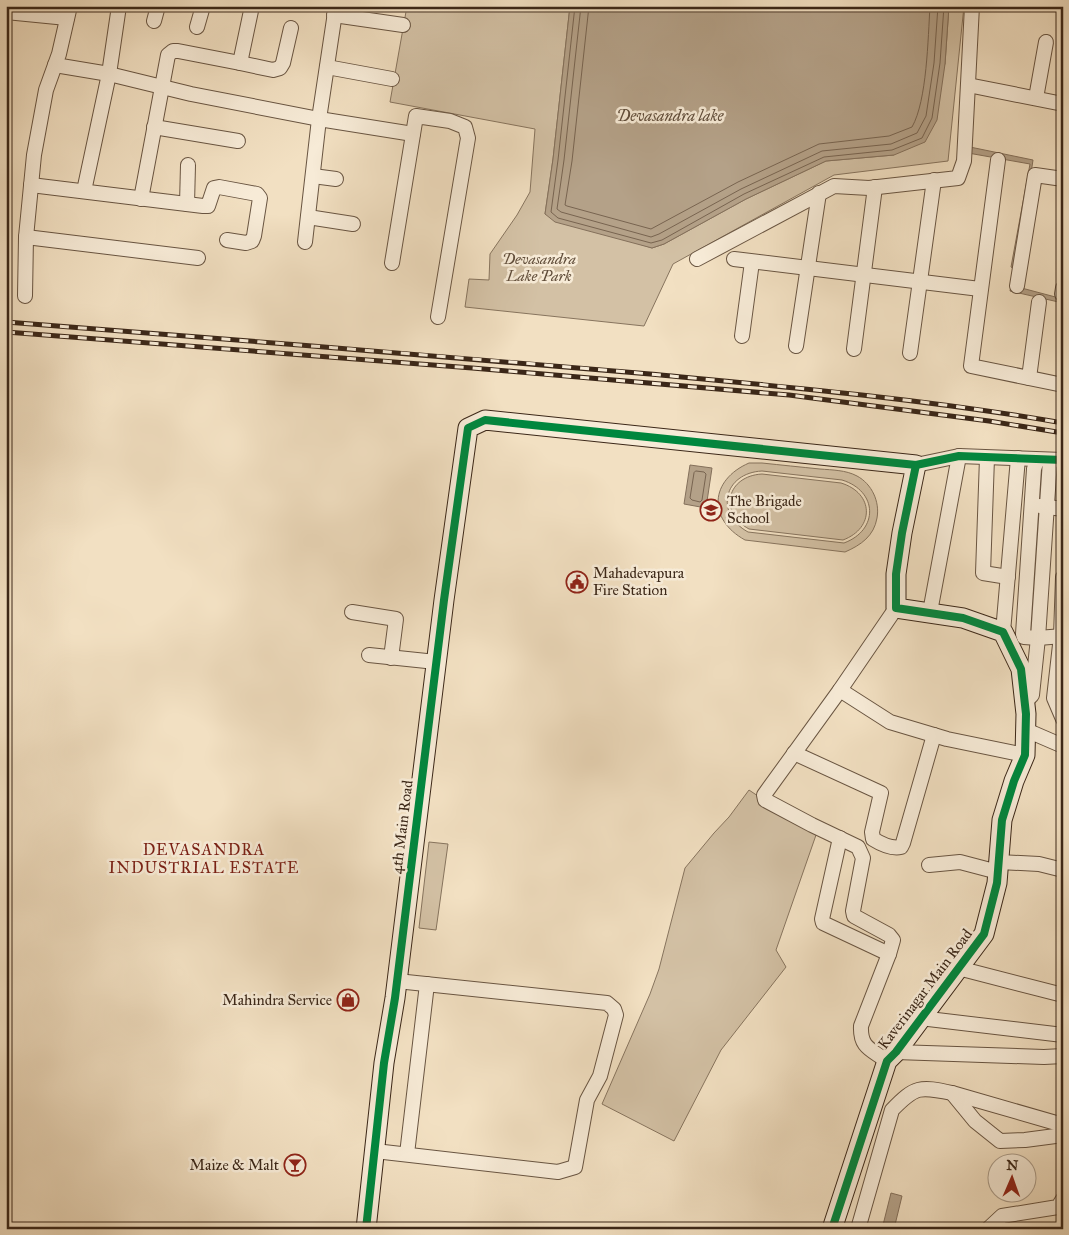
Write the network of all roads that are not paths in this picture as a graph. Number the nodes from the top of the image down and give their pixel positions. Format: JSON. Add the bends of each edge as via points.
{"nodes":[{"id":1,"x":119,"y":6,"type":"edge"},
{"id":2,"x":158,"y":6,"type":"edge"},
{"id":3,"x":203,"y":6,"type":"edge"},
{"id":4,"x":252,"y":6,"type":"edge"},
{"id":5,"x":972,"y":6,"type":"edge"},
{"id":6,"x":335,"y":10,"type":"edge"},
{"id":7,"x":6,"y":12,"type":"edge"},
{"id":8,"x":69,"y":12,"type":"edge"},
{"id":9,"x":154,"y":21,"type":"dead end"},
{"id":10,"x":403,"y":25,"type":"dead end"},
{"id":11,"x":197,"y":27,"type":"dead end"},
{"id":12,"x":291,"y":28,"type":"dead end"},
{"id":13,"x":1046,"y":42,"type":"dead end"},
{"id":14,"x":240,"y":63,"type":"junction"},
{"id":15,"x":55,"y":65,"type":"junction"},
{"id":16,"x":327,"y":68,"type":"junction"},
{"id":17,"x":109,"y":74,"type":"junction"},
{"id":18,"x":392,"y":79,"type":"dead end"},
{"id":19,"x":968,"y":84,"type":"junction"},
{"id":20,"x":162,"y":87,"type":"junction"},
{"id":21,"x":1036,"y":98,"type":"junction"},
{"id":22,"x":1063,"y":104,"type":"edge"},
{"id":23,"x":319,"y":119,"type":"junction"},
{"id":24,"x":154,"y":127,"type":"junction"},
{"id":25,"x":412,"y":134,"type":"junction"},
{"id":26,"x":238,"y":141,"type":"dead end"},
{"id":27,"x":998,"y":160,"type":"dead end"},
{"id":28,"x":188,"y":165,"type":"dead end"},
{"id":29,"x":312,"y":176,"type":"junction"},
{"id":30,"x":336,"y":179,"type":"dead end"},
{"id":31,"x":1063,"y":179,"type":"edge"},
{"id":32,"x":934,"y":180,"type":"junction"},
{"id":33,"x":31,"y":185,"type":"junction"},
{"id":34,"x":875,"y":188,"type":"junction"},
{"id":35,"x":84,"y":190,"type":"junction"},
{"id":36,"x":819,"y":193,"type":"junction"},
{"id":37,"x":141,"y":199,"type":"junction"},
{"id":38,"x":187,"y":204,"type":"junction"},
{"id":39,"x":308,"y":217,"type":"junction"},
{"id":40,"x":353,"y":224,"type":"dead end"},
{"id":41,"x":26,"y":237,"type":"junction"},
{"id":42,"x":227,"y":240,"type":"dead end"},
{"id":43,"x":305,"y":242,"type":"dead end"},
{"id":44,"x":198,"y":258,"type":"dead end"},
{"id":45,"x":697,"y":259,"type":"dead end"},
{"id":46,"x":734,"y":259,"type":"dead end"},
{"id":47,"x":752,"y":262,"type":"junction"},
{"id":48,"x":392,"y":263,"type":"dead end"},
{"id":49,"x":808,"y":268,"type":"junction"},
{"id":50,"x":864,"y":275,"type":"junction"},
{"id":51,"x":920,"y":282,"type":"junction"},
{"id":52,"x":1017,"y":286,"type":"dead end"},
{"id":53,"x":980,"y":289,"type":"junction"},
{"id":54,"x":26,"y":296,"type":"dead end"},
{"id":55,"x":1039,"y":302,"type":"dead end"},
{"id":56,"x":438,"y":317,"type":"dead end"},
{"id":57,"x":742,"y":336,"type":"dead end"},
{"id":58,"x":796,"y":346,"type":"dead end"},
{"id":59,"x":854,"y":349,"type":"dead end"},
{"id":60,"x":910,"y":353,"type":"dead end"},
{"id":61,"x":1029,"y":378,"type":"junction"},
{"id":62,"x":1063,"y":384,"type":"edge"},
{"id":63,"x":959,"y":456,"type":"junction"},
{"id":64,"x":987,"y":458,"type":"junction"},
{"id":65,"x":1018,"y":458,"type":"junction"},
{"id":66,"x":1050,"y":460,"type":"edge"},
{"id":67,"x":916,"y":465,"type":"junction"},
{"id":68,"x":1032,"y":505,"type":"junction"},
{"id":69,"x":1047,"y":507,"type":"junction"},
{"id":70,"x":1063,"y":510,"type":"edge"},
{"id":71,"x":1008,"y":577,"type":"junction"},
{"id":72,"x":1063,"y":577,"type":"edge"},
{"id":73,"x":896,"y":608,"type":"junction"},
{"id":74,"x":352,"y":612,"type":"dead end"},
{"id":75,"x":930,"y":612,"type":"junction"},
{"id":76,"x":1003,"y":632,"type":"junction"},
{"id":77,"x":1062,"y":636,"type":"edge"},
{"id":78,"x":1038,"y":638,"type":"junction"},
{"id":79,"x":369,"y":656,"type":"dead end"},
{"id":80,"x":390,"y":658,"type":"junction"},
{"id":81,"x":436,"y":662,"type":"junction"},
{"id":82,"x":840,"y":690,"type":"junction"},
{"id":83,"x":1028,"y":698,"type":"junction"},
{"id":84,"x":1054,"y":698,"type":"junction"},
{"id":85,"x":1063,"y":719,"type":"edge"},
{"id":86,"x":1026,"y":730,"type":"junction"},
{"id":87,"x":934,"y":735,"type":"junction"},
{"id":88,"x":1063,"y":746,"type":"edge"},
{"id":89,"x":794,"y":753,"type":"junction"},
{"id":90,"x":1025,"y":755,"type":"junction"},
{"id":91,"x":840,"y":838,"type":"junction"},
{"id":92,"x":929,"y":866,"type":"dead end"},
{"id":93,"x":998,"y":867,"type":"junction"},
{"id":94,"x":1063,"y":870,"type":"edge"},
{"id":95,"x":889,"y":954,"type":"junction"},
{"id":96,"x":958,"y":968,"type":"junction"},
{"id":97,"x":397,"y":980,"type":"junction"},
{"id":98,"x":427,"y":984,"type":"junction"},
{"id":99,"x":1063,"y":995,"type":"edge"},
{"id":100,"x":920,"y":1018,"type":"junction"},
{"id":101,"x":1063,"y":1035,"type":"edge"},
{"id":102,"x":1063,"y":1056,"type":"edge"},
{"id":103,"x":891,"y":1057,"type":"junction"},
{"id":104,"x":952,"y":1093,"type":"junction"},
{"id":105,"x":1063,"y":1125,"type":"edge"},
{"id":106,"x":1063,"y":1135,"type":"edge"},
{"id":107,"x":375,"y":1151,"type":"junction"},
{"id":108,"x":407,"y":1154,"type":"junction"},
{"id":109,"x":1063,"y":1199,"type":"edge"},
{"id":110,"x":366,"y":1229,"type":"edge"},
{"id":111,"x":832,"y":1229,"type":"edge"},
{"id":112,"x":858,"y":1229,"type":"edge"},
{"id":113,"x":988,"y":1229,"type":"edge"}],
"edges":[{"from":1,"to":17,"type":"street"},
{"from":2,"to":9,"type":"street"},
{"from":3,"to":11,"type":"street"},
{"from":4,"to":14,"type":"street"},
{"from":5,"to":19,"type":"street"},
{"from":6,"to":10,"type":"street"},
{"from":6,"to":16,"type":"street"},
{"from":7,"to":8,"type":"street"},
{"from":8,"to":15,"type":"street"},
{"from":12,"to":14,"type":"street","via":[[284,63],[280,68],[273,70]]},
{"from":13,"to":21,"type":"street"},
{"from":14,"to":20,"type":"street","via":[[173,51],[168,55]]},
{"from":15,"to":17,"type":"street"},
{"from":15,"to":33,"type":"street","via":[[46,90]]},
{"from":16,"to":18,"type":"street"},
{"from":16,"to":23,"type":"street"},
{"from":17,"to":20,"type":"street"},
{"from":17,"to":35,"type":"street"},
{"from":19,"to":21,"type":"street"},
{"from":19,"to":32,"type":"street","via":[[964,160],[958,178]]},
{"from":20,"to":23,"type":"street"},
{"from":20,"to":24,"type":"street"},
{"from":21,"to":22,"type":"street"},
{"from":23,"to":25,"type":"street"},
{"from":23,"to":29,"type":"street"},
{"from":24,"to":26,"type":"street"},
{"from":24,"to":37,"type":"street"},
{"from":25,"to":48,"type":"street"},
{"from":25,"to":56,"type":"street","via":[[416,116],[450,121],[465,127],[468,138]]},
{"from":27,"to":53,"type":"street"},
{"from":28,"to":38,"type":"street"},
{"from":29,"to":30,"type":"street"},
{"from":29,"to":39,"type":"street"},
{"from":31,"to":52,"type":"street","via":[[1035,175]]},
{"from":32,"to":34,"type":"street"},
{"from":32,"to":51,"type":"street"},
{"from":33,"to":35,"type":"street"},
{"from":33,"to":41,"type":"street"},
{"from":34,"to":36,"type":"street","via":[[834,186]]},
{"from":34,"to":50,"type":"street"},
{"from":35,"to":37,"type":"street"},
{"from":36,"to":45,"type":"street"},
{"from":36,"to":49,"type":"street"},
{"from":37,"to":38,"type":"street"},
{"from":38,"to":42,"type":"street","via":[[208,206],[214,188],[219,187],[257,194],[260,198],[252,241]]},
{"from":39,"to":40,"type":"street"},
{"from":39,"to":43,"type":"street"},
{"from":41,"to":44,"type":"street"},
{"from":41,"to":54,"type":"street"},
{"from":46,"to":47,"type":"street"},
{"from":47,"to":49,"type":"street"},
{"from":47,"to":57,"type":"street"},
{"from":49,"to":50,"type":"street"},
{"from":49,"to":58,"type":"street"},
{"from":50,"to":51,"type":"street"},
{"from":50,"to":59,"type":"street"},
{"from":51,"to":53,"type":"street"},
{"from":51,"to":60,"type":"street"},
{"from":53,"to":61,"type":"street","via":[[971,366]]},
{"from":55,"to":61,"type":"street"},
{"from":61,"to":62,"type":"street"},
{"from":63,"to":64,"type":"street"},
{"from":63,"to":67,"type":"street"},
{"from":63,"to":75,"type":"street"},
{"from":64,"to":65,"type":"street"},
{"from":64,"to":71,"type":"street","via":[[983,573]]},
{"from":65,"to":66,"type":"street"},
{"from":65,"to":71,"type":"street"},
{"from":66,"to":68,"type":"street","via":[[1034,469]]},
{"from":66,"to":69,"type":"street"},
{"from":67,"to":73,"type":"street","via":[[896,574]]},
{"from":67,"to":81,"type":"street","name":"4th Main Road","via":[[485,420],[468,428]]},
{"from":68,"to":69,"type":"street"},
{"from":68,"to":78,"type":"street","via":[[1023,634]]},
{"from":69,"to":70,"type":"street"},
{"from":69,"to":78,"type":"street"},
{"from":71,"to":76,"type":"street"},
{"from":72,"to":77,"type":"street"},
{"from":73,"to":75,"type":"street"},
{"from":73,"to":82,"type":"street"},
{"from":74,"to":80,"type":"street","via":[[396,619]]},
{"from":75,"to":76,"type":"street","via":[[963,618]]},
{"from":76,"to":83,"type":"street","name":"Kaverinagar Main Road","via":[[1021,669]]},
{"from":77,"to":78,"type":"street"},
{"from":77,"to":84,"type":"street"},
{"from":78,"to":83,"type":"street"},
{"from":79,"to":80,"type":"street"},
{"from":80,"to":81,"type":"street"},
{"from":81,"to":97,"type":"street","name":"4th Main Road"},
{"from":82,"to":87,"type":"street","via":[[890,722]]},
{"from":82,"to":89,"type":"street"},
{"from":83,"to":84,"type":"street"},
{"from":83,"to":86,"type":"street","name":"Kaverinagar Main Road"},
{"from":84,"to":85,"type":"street"},
{"from":86,"to":88,"type":"street"},
{"from":86,"to":90,"type":"street","name":"Kaverinagar Main Road"},
{"from":87,"to":89,"type":"street","via":[[903,843],[896,848],[873,839],[881,793]]},
{"from":87,"to":90,"type":"street"},
{"from":89,"to":91,"type":"street","via":[[764,795],[765,800]]},
{"from":90,"to":93,"type":"street","name":"Kaverinagar Main Road","via":[[1002,820]]},
{"from":91,"to":95,"type":"street","via":[[858,847],[863,858],[854,916],[889,935],[893,940]]},
{"from":91,"to":95,"type":"street","via":[[823,923]]},
{"from":92,"to":93,"type":"street","via":[[960,862]]},
{"from":93,"to":94,"type":"street","via":[[1039,864]]},
{"from":93,"to":96,"type":"street","name":"Kaverinagar Main Road","via":[[984,934]]},
{"from":95,"to":103,"type":"street","via":[[861,1026],[860,1037],[862,1043]]},
{"from":96,"to":99,"type":"street"},
{"from":96,"to":100,"type":"street","name":"Kaverinagar Main Road"},
{"from":97,"to":98,"type":"street"},
{"from":97,"to":107,"type":"street","name":"4th Main Road"},
{"from":98,"to":108,"type":"street"},
{"from":98,"to":108,"type":"street","via":[[607,1003],[616,1015],[600,1076],[587,1100],[575,1166],[558,1172]]},
{"from":100,"to":101,"type":"street"},
{"from":100,"to":103,"type":"street","name":"Kaverinagar Main Road"},
{"from":102,"to":103,"type":"street"},
{"from":103,"to":111,"type":"street","name":"Kaverinagar Main Road"},
{"from":104,"to":105,"type":"street"},
{"from":104,"to":106,"type":"street","via":[[975,1121],[1000,1141]]},
{"from":104,"to":112,"type":"street","via":[[915,1089],[892,1110]]},
{"from":107,"to":108,"type":"street"},
{"from":107,"to":110,"type":"street","name":"4th Main Road"},
{"from":109,"to":113,"type":"street","via":[[1058,1207],[1002,1216]]}]}
